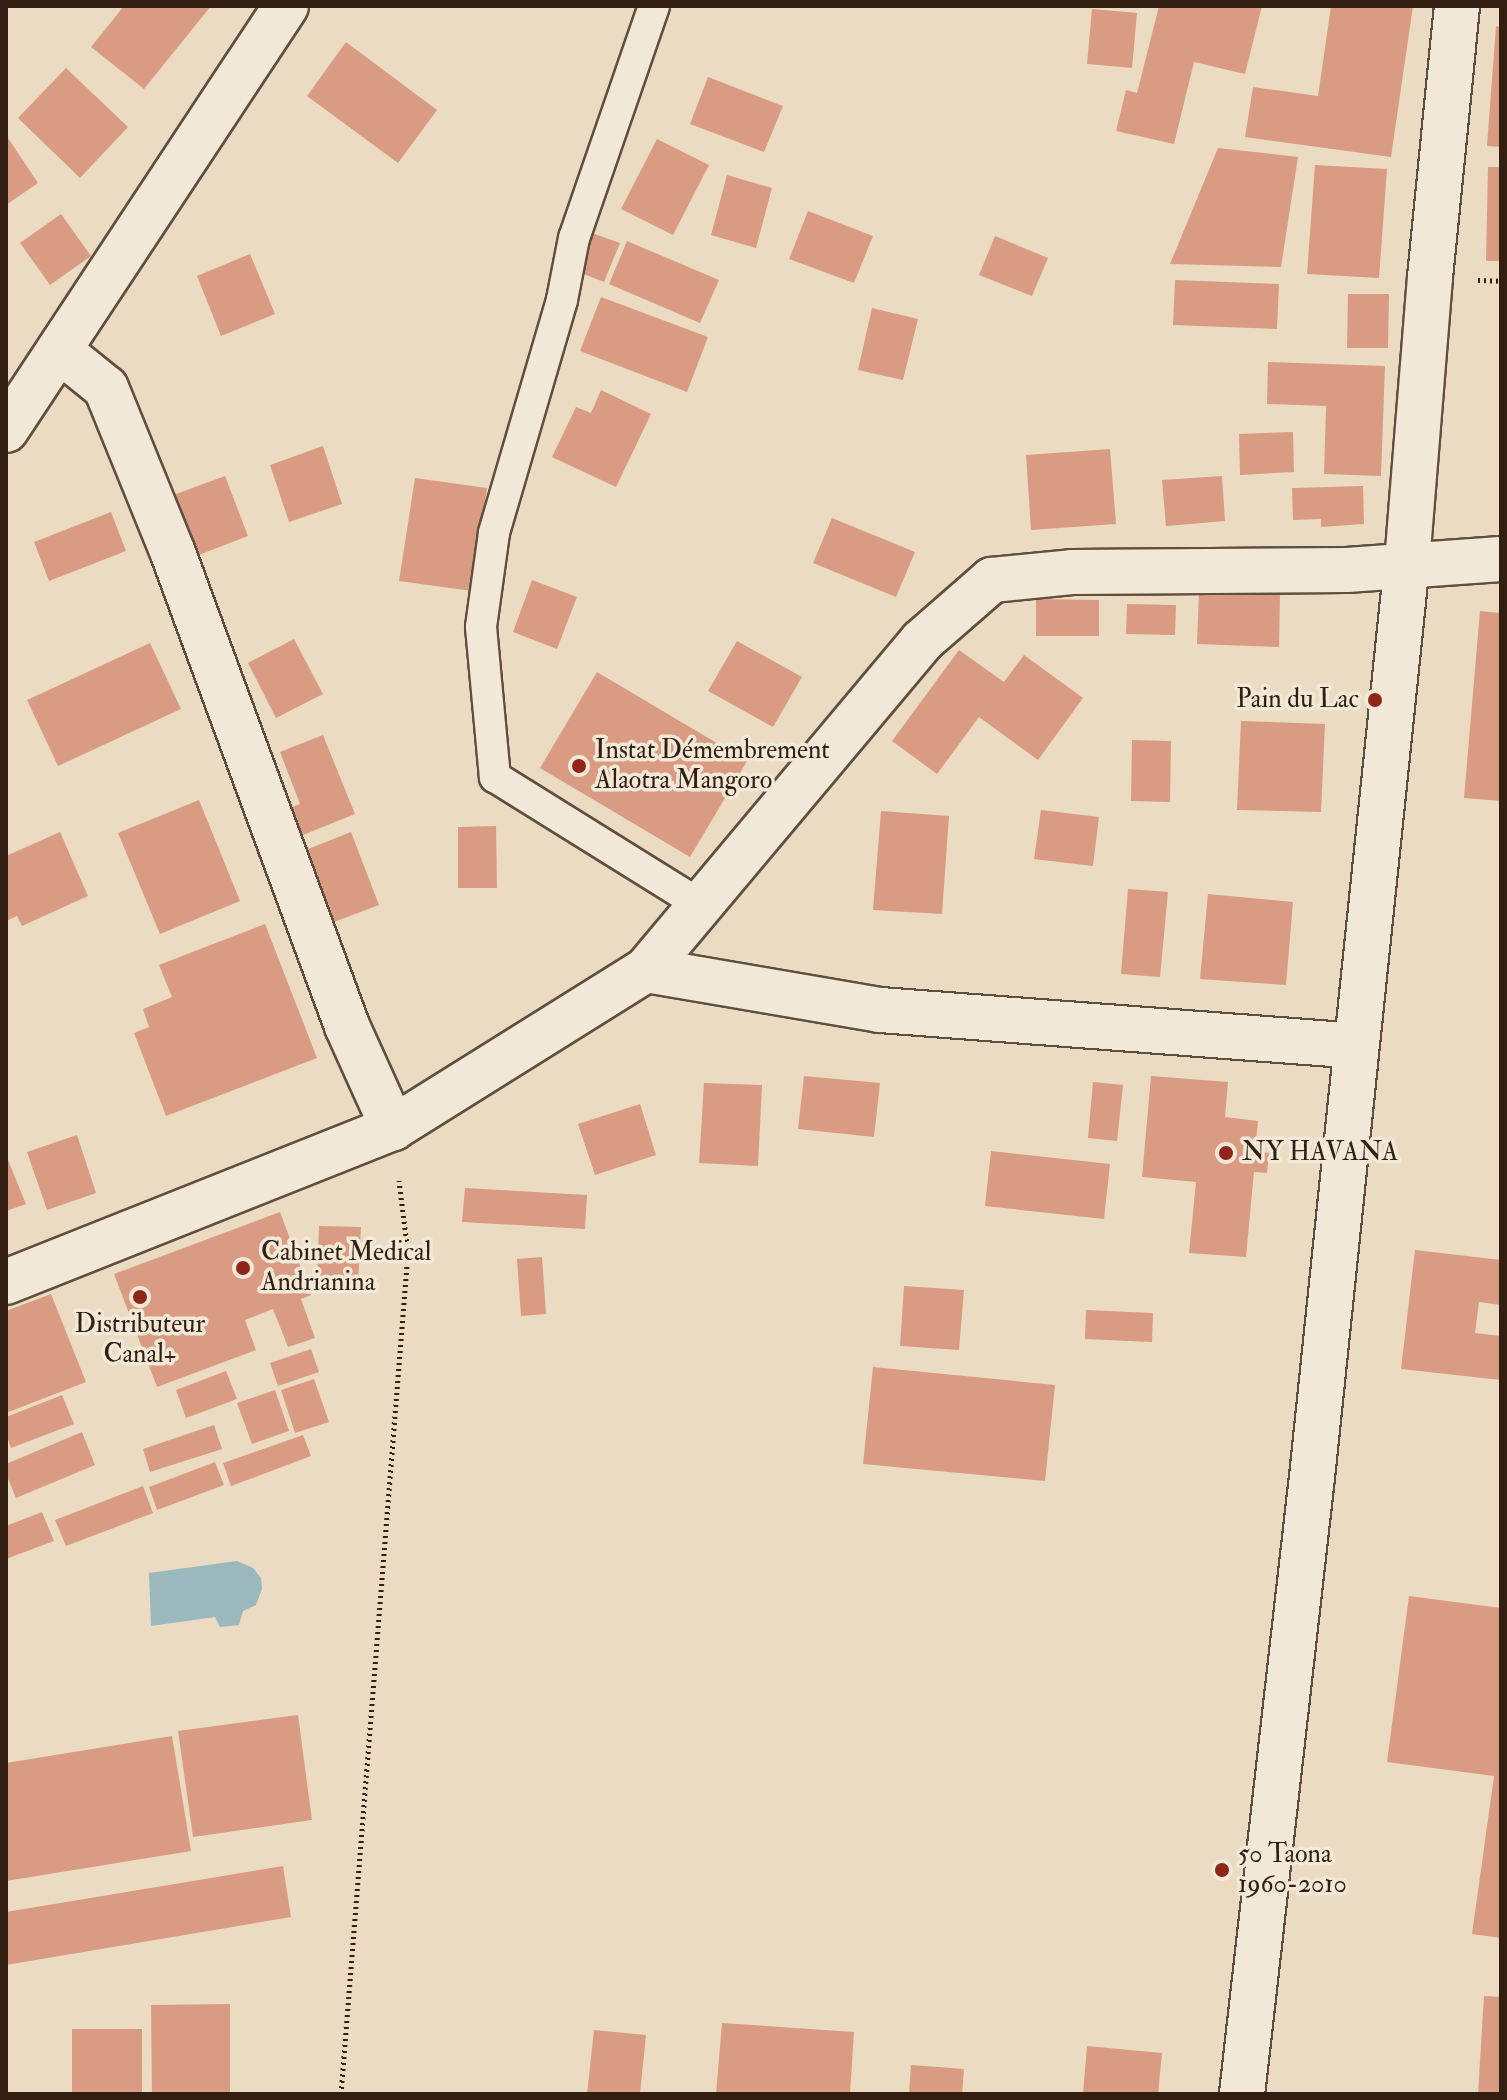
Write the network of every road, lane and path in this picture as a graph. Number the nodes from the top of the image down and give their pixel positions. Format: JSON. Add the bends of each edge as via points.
{"nodes":[{"id":1,"x":286,"y":6,"type":"edge"},
{"id":2,"x":654,"y":6,"type":"edge"},
{"id":3,"x":1457,"y":6,"type":"edge"},
{"id":4,"x":59,"y":350,"type":"junction"},
{"id":5,"x":6,"y":430,"type":"edge"},
{"id":6,"x":1501,"y":559,"type":"edge"},
{"id":7,"x":1407,"y":563,"type":"junction"},
{"id":8,"x":701,"y":905,"type":"junction"},
{"id":9,"x":646,"y":970,"type":"junction"},
{"id":10,"x":1357,"y":1046,"type":"junction"},
{"id":11,"x":393,"y":1128,"type":"junction"},
{"id":12,"x":6,"y":1282,"type":"edge"},
{"id":13,"x":341,"y":2094,"type":"edge"},
{"id":14,"x":1242,"y":2094,"type":"edge"}],
"edges":[{"from":1,"to":4,"type":"street"},
{"from":2,"to":8,"type":"lane","via":[[574,238],[562,300],[494,533],[481,627],[495,777]]},
{"from":3,"to":7,"type":"street"},
{"from":4,"to":5,"type":"street"},
{"from":4,"to":11,"type":"street","via":[[106,388],[173,553],[347,1026]]},
{"from":6,"to":7,"type":"street"},
{"from":7,"to":8,"type":"street","via":[[1347,570],[1072,572],[992,580],[922,641]]},
{"from":7,"to":10,"type":"street"},
{"from":8,"to":9,"type":"street"},
{"from":9,"to":10,"type":"street","via":[[880,1010]]},
{"from":9,"to":11,"type":"street"},
{"from":10,"to":14,"type":"street"},
{"from":11,"to":12,"type":"street"},
{"from":11,"to":13,"type":"path","via":[[408,1253]]}]}
